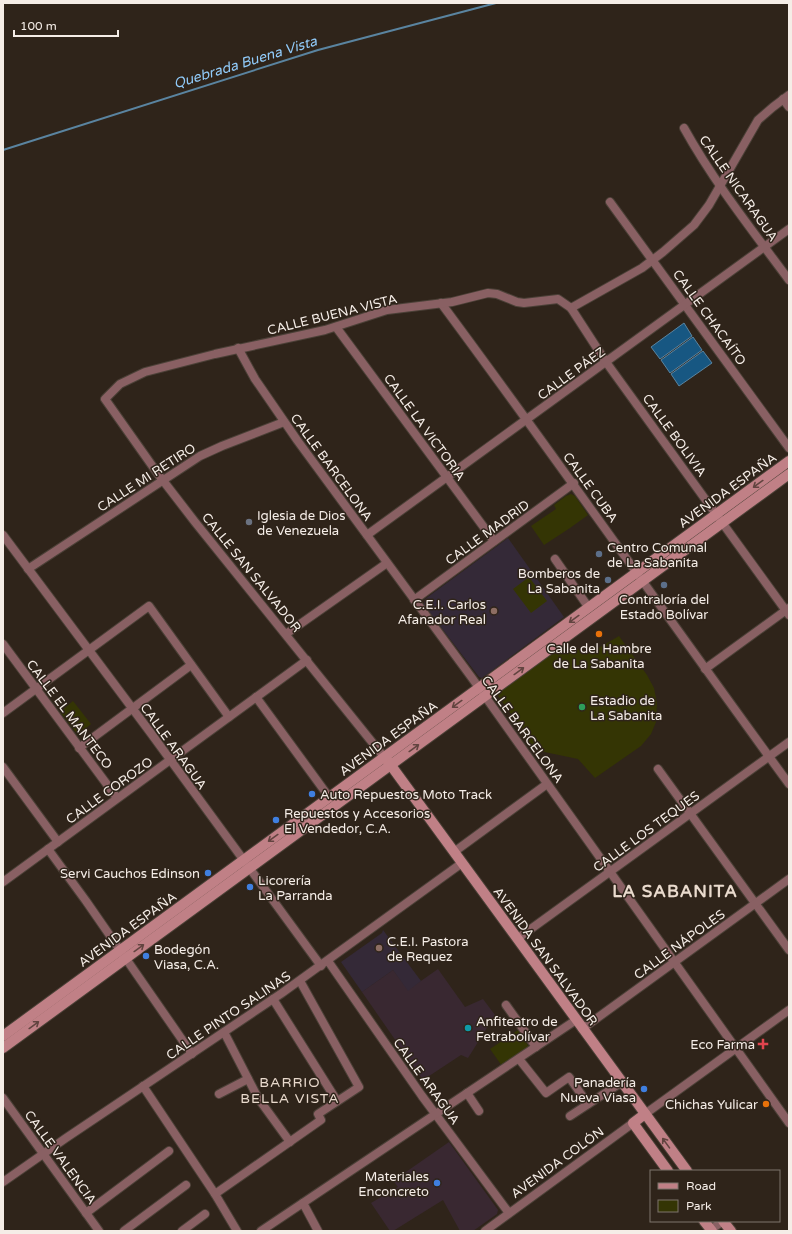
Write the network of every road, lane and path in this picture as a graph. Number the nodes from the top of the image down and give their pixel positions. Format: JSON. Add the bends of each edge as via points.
{"nodes":[{"id":1,"x":786,"y":97,"type":"edge"},
{"id":2,"x":789,"y":107,"type":"edge"},
{"id":3,"x":684,"y":128,"type":"dead end"},
{"id":4,"x":720,"y":187,"type":"junction"},
{"id":5,"x":610,"y":202,"type":"dead end"},
{"id":6,"x":789,"y":229,"type":"edge"},
{"id":7,"x":764,"y":247,"type":"junction"},
{"id":8,"x":653,"y":260,"type":"junction"},
{"id":9,"x":789,"y":280,"type":"edge"},
{"id":10,"x":442,"y":303,"type":"junction"},
{"id":11,"x":685,"y":304,"type":"junction"},
{"id":12,"x":571,"y":308,"type":"junction"},
{"id":13,"x":336,"y":327,"type":"junction"},
{"id":14,"x":238,"y":348,"type":"junction"},
{"id":15,"x":606,"y":362,"type":"junction"},
{"id":16,"x":106,"y":399,"type":"joint"},
{"id":17,"x":528,"y":419,"type":"junction"},
{"id":18,"x":284,"y":422,"type":"junction"},
{"id":19,"x":789,"y":448,"type":"edge"},
{"id":20,"x":789,"y":461,"type":"edge"},
{"id":21,"x":789,"y":474,"type":"edge"},
{"id":22,"x":447,"y":477,"type":"junction"},
{"id":23,"x":162,"y":480,"type":"junction"},
{"id":24,"x":574,"y":483,"type":"junction"},
{"id":25,"x":720,"y":518,"type":"junction"},
{"id":26,"x":367,"y":535,"type":"junction"},
{"id":27,"x":5,"y":540,"type":"edge"},
{"id":28,"x":494,"y":541,"type":"junction"},
{"id":29,"x":555,"y":559,"type":"dead end"},
{"id":30,"x":387,"y":563,"type":"junction"},
{"id":31,"x":28,"y":568,"type":"junction"},
{"id":32,"x":640,"y":577,"type":"junction"},
{"id":33,"x":414,"y":600,"type":"junction"},
{"id":34,"x":589,"y":608,"type":"junction"},
{"id":35,"x":788,"y":611,"type":"edge"},
{"id":36,"x":286,"y":634,"type":"junction"},
{"id":37,"x":3,"y":644,"type":"edge"},
{"id":38,"x":89,"y":650,"type":"junction"},
{"id":39,"x":307,"y":660,"type":"junction"},
{"id":40,"x":191,"y":665,"type":"junction"},
{"id":41,"x":705,"y":669,"type":"junction"},
{"id":42,"x":36,"y":689,"type":"junction"},
{"id":43,"x":482,"y":692,"type":"junction"},
{"id":44,"x":256,"y":697,"type":"junction"},
{"id":45,"x":132,"y":708,"type":"junction"},
{"id":46,"x":3,"y":713,"type":"edge"},
{"id":47,"x":229,"y":717,"type":"junction"},
{"id":48,"x":789,"y":742,"type":"edge"},
{"id":49,"x":79,"y":748,"type":"junction"},
{"id":50,"x":769,"y":756,"type":"junction"},
{"id":51,"x":170,"y":760,"type":"junction"},
{"id":52,"x":388,"y":761,"type":"junction"},
{"id":53,"x":3,"y":767,"type":"edge"},
{"id":54,"x":658,"y":769,"type":"dead end"},
{"id":55,"x":547,"y":784,"type":"junction"},
{"id":56,"x":789,"y":784,"type":"edge"},
{"id":57,"x":329,"y":797,"type":"junction"},
{"id":58,"x":117,"y":798,"type":"junction"},
{"id":59,"x":690,"y":814,"type":"junction"},
{"id":60,"x":58,"y":842,"type":"junction"},
{"id":61,"x":48,"y":849,"type":"junction"},
{"id":62,"x":454,"y":852,"type":"junction"},
{"id":63,"x":462,"y":863,"type":"junction"},
{"id":64,"x":246,"y":864,"type":"junction"},
{"id":65,"x":610,"y":872,"type":"junction"},
{"id":66,"x":789,"y":879,"type":"edge"},
{"id":67,"x":3,"y":882,"type":"edge"},
{"id":68,"x":755,"y":903,"type":"junction"},
{"id":69,"x":517,"y":939,"type":"junction"},
{"id":70,"x":789,"y":950,"type":"edge"},
{"id":71,"x":123,"y":954,"type":"junction"},
{"id":72,"x":328,"y":960,"type":"junction"},
{"id":73,"x":674,"y":962,"type":"junction"},
{"id":74,"x":321,"y":966,"type":"junction"},
{"id":75,"x":300,"y":981,"type":"junction"},
{"id":76,"x":273,"y":999,"type":"junction"},
{"id":77,"x":506,"y":1005,"type":"dead end"},
{"id":78,"x":789,"y":1010,"type":"edge"},
{"id":79,"x":576,"y":1020,"type":"junction"},
{"id":80,"x":582,"y":1029,"type":"junction"},
{"id":81,"x":224,"y":1032,"type":"junction"},
{"id":82,"x":3,"y":1036,"type":"edge"},
{"id":83,"x":536,"y":1047,"type":"junction"},
{"id":84,"x":3,"y":1048,"type":"edge"},
{"id":85,"x":735,"y":1049,"type":"junction"},
{"id":86,"x":192,"y":1054,"type":"junction"},
{"id":87,"x":519,"y":1058,"type":"junction"},
{"id":88,"x":248,"y":1079,"type":"junction"},
{"id":89,"x":622,"y":1082,"type":"junction"},
{"id":90,"x":143,"y":1086,"type":"junction"},
{"id":91,"x":467,"y":1093,"type":"junction"},
{"id":92,"x":219,"y":1094,"type":"dead end"},
{"id":93,"x":3,"y":1098,"type":"edge"},
{"id":94,"x":337,"y":1101,"type":"junction"},
{"id":95,"x":588,"y":1104,"type":"junction"},
{"id":96,"x":479,"y":1111,"type":"dead end"},
{"id":97,"x":436,"y":1114,"type":"junction"},
{"id":98,"x":645,"y":1114,"type":"junction"},
{"id":99,"x":570,"y":1116,"type":"dead end"},
{"id":100,"x":633,"y":1123,"type":"junction"},
{"id":101,"x":789,"y":1123,"type":"edge"},
{"id":102,"x":290,"y":1142,"type":"junction"},
{"id":103,"x":169,"y":1151,"type":"dead end"},
{"id":104,"x":43,"y":1154,"type":"junction"},
{"id":105,"x":667,"y":1170,"type":"edge"},
{"id":106,"x":686,"y":1170,"type":"edge"},
{"id":107,"x":3,"y":1182,"type":"edge"},
{"id":108,"x":186,"y":1185,"type":"dead end"},
{"id":109,"x":215,"y":1194,"type":"junction"},
{"id":110,"x":303,"y":1203,"type":"junction"},
{"id":111,"x":86,"y":1213,"type":"junction"},
{"id":112,"x":510,"y":1213,"type":"junction"},
{"id":113,"x":205,"y":1214,"type":"dead end"},
{"id":114,"x":705,"y":1222,"type":"edge"},
{"id":115,"x":722,"y":1222,"type":"edge"},
{"id":116,"x":724,"y":1222,"type":"edge"},
{"id":117,"x":99,"y":1231,"type":"edge"},
{"id":118,"x":124,"y":1231,"type":"edge"},
{"id":119,"x":182,"y":1231,"type":"edge"},
{"id":120,"x":237,"y":1231,"type":"edge"},
{"id":121,"x":261,"y":1231,"type":"edge"},
{"id":122,"x":318,"y":1231,"type":"edge"},
{"id":123,"x":485,"y":1231,"type":"edge"},
{"id":124,"x":710,"y":1231,"type":"edge"},
{"id":125,"x":731,"y":1231,"type":"edge"}],
"edges":[{"from":1,"to":2,"type":"street"},
{"from":1,"to":4,"type":"street","via":[[758,120]]},
{"from":3,"to":4,"type":"street","name":"CALLE NICARAGUA"},
{"from":4,"to":7,"type":"street","name":"CALLE NICARAGUA"},
{"from":4,"to":8,"type":"street","via":[[694,225]]},
{"from":5,"to":8,"type":"street","name":"CALLE CHACAÍTO"},
{"from":6,"to":7,"type":"street","name":"CALLE PÁEZ"},
{"from":7,"to":9,"type":"street","name":"CALLE NICARAGUA"},
{"from":7,"to":11,"type":"street","name":"CALLE PÁEZ"},
{"from":8,"to":11,"type":"street","name":"CALLE CHACAÍTO"},
{"from":8,"to":12,"type":"street"},
{"from":10,"to":12,"type":"street","name":"CALLE BUENA VISTA","via":[[492,293],[524,303],[558,299]]},
{"from":10,"to":13,"type":"street","name":"CALLE BUENA VISTA","via":[[378,312]]},
{"from":10,"to":17,"type":"street","name":"CALLE CUBA"},
{"from":11,"to":15,"type":"street","name":"CALLE PÁEZ"},
{"from":11,"to":19,"type":"street","name":"CALLE CHACAÍTO"},
{"from":12,"to":15,"type":"street","name":"CALLE BOLIVIA"},
{"from":13,"to":14,"type":"street","name":"CALLE BUENA VISTA"},
{"from":13,"to":22,"type":"street","name":"CALLE LA VICTORIA"},
{"from":14,"to":16,"type":"street","name":"CALLE BUENA VISTA","via":[[145,372],[120,384]]},
{"from":14,"to":18,"type":"street","name":"CALLE BARCELONA"},
{"from":15,"to":17,"type":"street","name":"CALLE PÁEZ"},
{"from":15,"to":25,"type":"street","name":"CALLE BOLIVIA"},
{"from":16,"to":23,"type":"street","name":"CALLE SAN SALVADOR"},
{"from":17,"to":22,"type":"street","name":"CALLE PÁEZ"},
{"from":17,"to":24,"type":"street","name":"CALLE CUBA"},
{"from":18,"to":23,"type":"street","name":"CALLE MI RETIRO","via":[[211,450]]},
{"from":18,"to":26,"type":"street","name":"CALLE BARCELONA"},
{"from":20,"to":25,"type":"main road","name":"AVENIDA ESPAÑA","one_way":true},
{"from":21,"to":25,"type":"main road","name":"AVENIDA ESPAÑA"},
{"from":22,"to":26,"type":"street","name":"CALLE PÁEZ"},
{"from":22,"to":28,"type":"street","name":"CALLE LA VICTORIA"},
{"from":23,"to":31,"type":"street","name":"CALLE MI RETIRO"},
{"from":23,"to":36,"type":"street","name":"CALLE SAN SALVADOR"},
{"from":24,"to":28,"type":"street","name":"CALLE MADRID"},
{"from":24,"to":32,"type":"street","name":"CALLE CUBA"},
{"from":25,"to":32,"type":"main road","name":"AVENIDA ESPAÑA"},
{"from":25,"to":35,"type":"street","name":"CALLE BOLIVIA"},
{"from":26,"to":30,"type":"street","name":"CALLE BARCELONA"},
{"from":27,"to":31,"type":"street","name":"CALLE ARAGUA"},
{"from":28,"to":33,"type":"street","name":"CALLE MADRID"},
{"from":29,"to":34,"type":"street"},
{"from":30,"to":33,"type":"street","name":"CALLE BARCELONA"},
{"from":30,"to":36,"type":"street"},
{"from":31,"to":38,"type":"street","name":"CALLE ARAGUA"},
{"from":32,"to":34,"type":"main road","name":"AVENIDA ESPAÑA"},
{"from":32,"to":41,"type":"street","name":"CALLE CUBA"},
{"from":43,"to":32,"type":"main road","name":"AVENIDA ESPAÑA","one_way":true},
{"from":33,"to":43,"type":"street","name":"CALLE BARCELONA"},
{"from":34,"to":43,"type":"main road","name":"AVENIDA ESPAÑA","one_way":true},
{"from":35,"to":41,"type":"street"},
{"from":36,"to":39,"type":"street","name":"CALLE SAN SALVADOR"},
{"from":37,"to":42,"type":"street","name":"CALLE EL MANTECO"},
{"from":38,"to":40,"type":"street","via":[[149,606]]},
{"from":38,"to":42,"type":"street"},
{"from":38,"to":45,"type":"street","name":"CALLE ARAGUA"},
{"from":39,"to":44,"type":"street","name":"CALLE COROZO"},
{"from":39,"to":52,"type":"street","name":"CALLE SAN SALVADOR"},
{"from":40,"to":45,"type":"street"},
{"from":40,"to":47,"type":"street"},
{"from":41,"to":50,"type":"street","name":"CALLE CUBA"},
{"from":42,"to":46,"type":"street"},
{"from":42,"to":49,"type":"street","name":"CALLE EL MANTECO"},
{"from":43,"to":52,"type":"main road","name":"AVENIDA ESPAÑA"},
{"from":43,"to":55,"type":"street","name":"CALLE BARCELONA"},
{"from":44,"to":47,"type":"street","name":"CALLE COROZO"},
{"from":44,"to":57,"type":"street"},
{"from":45,"to":49,"type":"street"},
{"from":45,"to":51,"type":"street","name":"CALLE ARAGUA"},
{"from":47,"to":51,"type":"street","name":"CALLE COROZO"},
{"from":48,"to":50,"type":"street","name":"CALLE LOS TEQUES"},
{"from":49,"to":58,"type":"street","name":"CALLE EL MANTECO"},
{"from":50,"to":56,"type":"street","name":"CALLE CUBA"},
{"from":50,"to":59,"type":"street","name":"CALLE LOS TEQUES"},
{"from":51,"to":58,"type":"street","name":"CALLE COROZO"},
{"from":51,"to":64,"type":"street","name":"CALLE ARAGUA"},
{"from":52,"to":57,"type":"main road","name":"AVENIDA ESPAÑA"},
{"from":52,"to":62,"type":"main road","name":"AVENIDA SAN SALVADOR"},
{"from":52,"to":64,"type":"main road","name":"AVENIDA ESPAÑA"},
{"from":53,"to":60,"type":"street"},
{"from":54,"to":59,"type":"street"},
{"from":55,"to":62,"type":"street"},
{"from":55,"to":65,"type":"street","name":"CALLE BARCELONA"},
{"from":57,"to":64,"type":"main road","name":"AVENIDA ESPAÑA","one_way":true},
{"from":58,"to":60,"type":"street","name":"CALLE COROZO"},
{"from":59,"to":65,"type":"street","name":"CALLE LOS TEQUES"},
{"from":59,"to":68,"type":"street"},
{"from":60,"to":61,"type":"street","name":"CALLE COROZO"},
{"from":61,"to":67,"type":"street","name":"CALLE COROZO"},
{"from":61,"to":71,"type":"street"},
{"from":62,"to":63,"type":"main road","name":"AVENIDA SAN SALVADOR"},
{"from":63,"to":69,"type":"main road","name":"AVENIDA SAN SALVADOR"},
{"from":63,"to":72,"type":"street","name":"CALLE PINTO SALINAS"},
{"from":64,"to":71,"type":"main road","name":"AVENIDA ESPAÑA"},
{"from":64,"to":74,"type":"street","name":"CALLE ARAGUA"},
{"from":65,"to":69,"type":"street","name":"CALLE LOS TEQUES"},
{"from":65,"to":73,"type":"street","name":"CALLE BARCELONA"},
{"from":66,"to":68,"type":"street","name":"CALLE NÁPOLES"},
{"from":68,"to":70,"type":"street"},
{"from":68,"to":73,"type":"street","name":"CALLE NÁPOLES"},
{"from":69,"to":79,"type":"main road","name":"AVENIDA SAN SALVADOR"},
{"from":71,"to":82,"type":"main road","name":"AVENIDA ESPAÑA"},
{"from":84,"to":71,"type":"main road","name":"AVENIDA ESPAÑA","one_way":true},
{"from":71,"to":86,"type":"street"},
{"from":72,"to":74,"type":"street","name":"CALLE PINTO SALINAS"},
{"from":72,"to":97,"type":"street","name":"CALLE ARAGUA"},
{"from":73,"to":80,"type":"street","name":"CALLE NÁPOLES"},
{"from":73,"to":85,"type":"street","name":"CALLE BARCELONA"},
{"from":74,"to":75,"type":"street","name":"CALLE PINTO SALINAS"},
{"from":75,"to":76,"type":"street","name":"CALLE PINTO SALINAS"},
{"from":75,"to":94,"type":"street","via":[[359,1087]]},
{"from":76,"to":81,"type":"street","name":"CALLE PINTO SALINAS"},
{"from":76,"to":94,"type":"street"},
{"from":77,"to":83,"type":"street"},
{"from":78,"to":85,"type":"street"},
{"from":79,"to":80,"type":"main road","name":"AVENIDA SAN SALVADOR"},
{"from":79,"to":83,"type":"street"},
{"from":80,"to":89,"type":"main road","name":"AVENIDA SAN SALVADOR"},
{"from":81,"to":86,"type":"street","name":"CALLE PINTO SALINAS"},
{"from":81,"to":88,"type":"street"},
{"from":83,"to":87,"type":"street"},
{"from":85,"to":98,"type":"street"},
{"from":85,"to":101,"type":"street","name":"CALLE BARCELONA"},
{"from":86,"to":90,"type":"street","name":"CALLE PINTO SALINAS"},
{"from":87,"to":91,"type":"street"},
{"from":87,"to":95,"type":"street","via":[[546,1093],[569,1077]]},
{"from":88,"to":92,"type":"street"},
{"from":88,"to":102,"type":"street","via":[[258,1098]]},
{"from":89,"to":95,"type":"street"},
{"from":89,"to":98,"type":"main road","name":"AVENIDA SAN SALVADOR"},
{"from":90,"to":104,"type":"street","name":"CALLE PINTO SALINAS"},
{"from":90,"to":109,"type":"street"},
{"from":91,"to":96,"type":"street"},
{"from":91,"to":97,"type":"street"},
{"from":93,"to":104,"type":"street","name":"CALLE VALENCIA"},
{"from":94,"to":102,"type":"street","via":[[318,1114],[321,1120]]},
{"from":95,"to":99,"type":"street"},
{"from":97,"to":110,"type":"street"},
{"from":97,"to":112,"type":"street","name":"CALLE ARAGUA"},
{"from":98,"to":100,"type":"main road","name":"AVENIDA COLÓN"},
{"from":106,"to":98,"type":"main road","name":"AVENIDA SAN SALVADOR","one_way":true},
{"from":100,"to":105,"type":"main road"},
{"from":100,"to":112,"type":"street","name":"AVENIDA COLÓN"},
{"from":102,"to":109,"type":"street"},
{"from":103,"to":111,"type":"street"},
{"from":104,"to":107,"type":"street","name":"CALLE PINTO SALINAS"},
{"from":104,"to":111,"type":"street","name":"CALLE VALENCIA"},
{"from":108,"to":118,"type":"street"},
{"from":109,"to":120,"type":"street"},
{"from":110,"to":121,"type":"street"},
{"from":110,"to":122,"type":"street"},
{"from":111,"to":117,"type":"street","name":"CALLE VALENCIA"},
{"from":112,"to":123,"type":"street","name":"AVENIDA COLÓN"},
{"from":113,"to":119,"type":"street"},
{"from":114,"to":124,"type":"main road"},
{"from":115,"to":124,"type":"street"},
{"from":116,"to":125,"type":"main road"}]}
